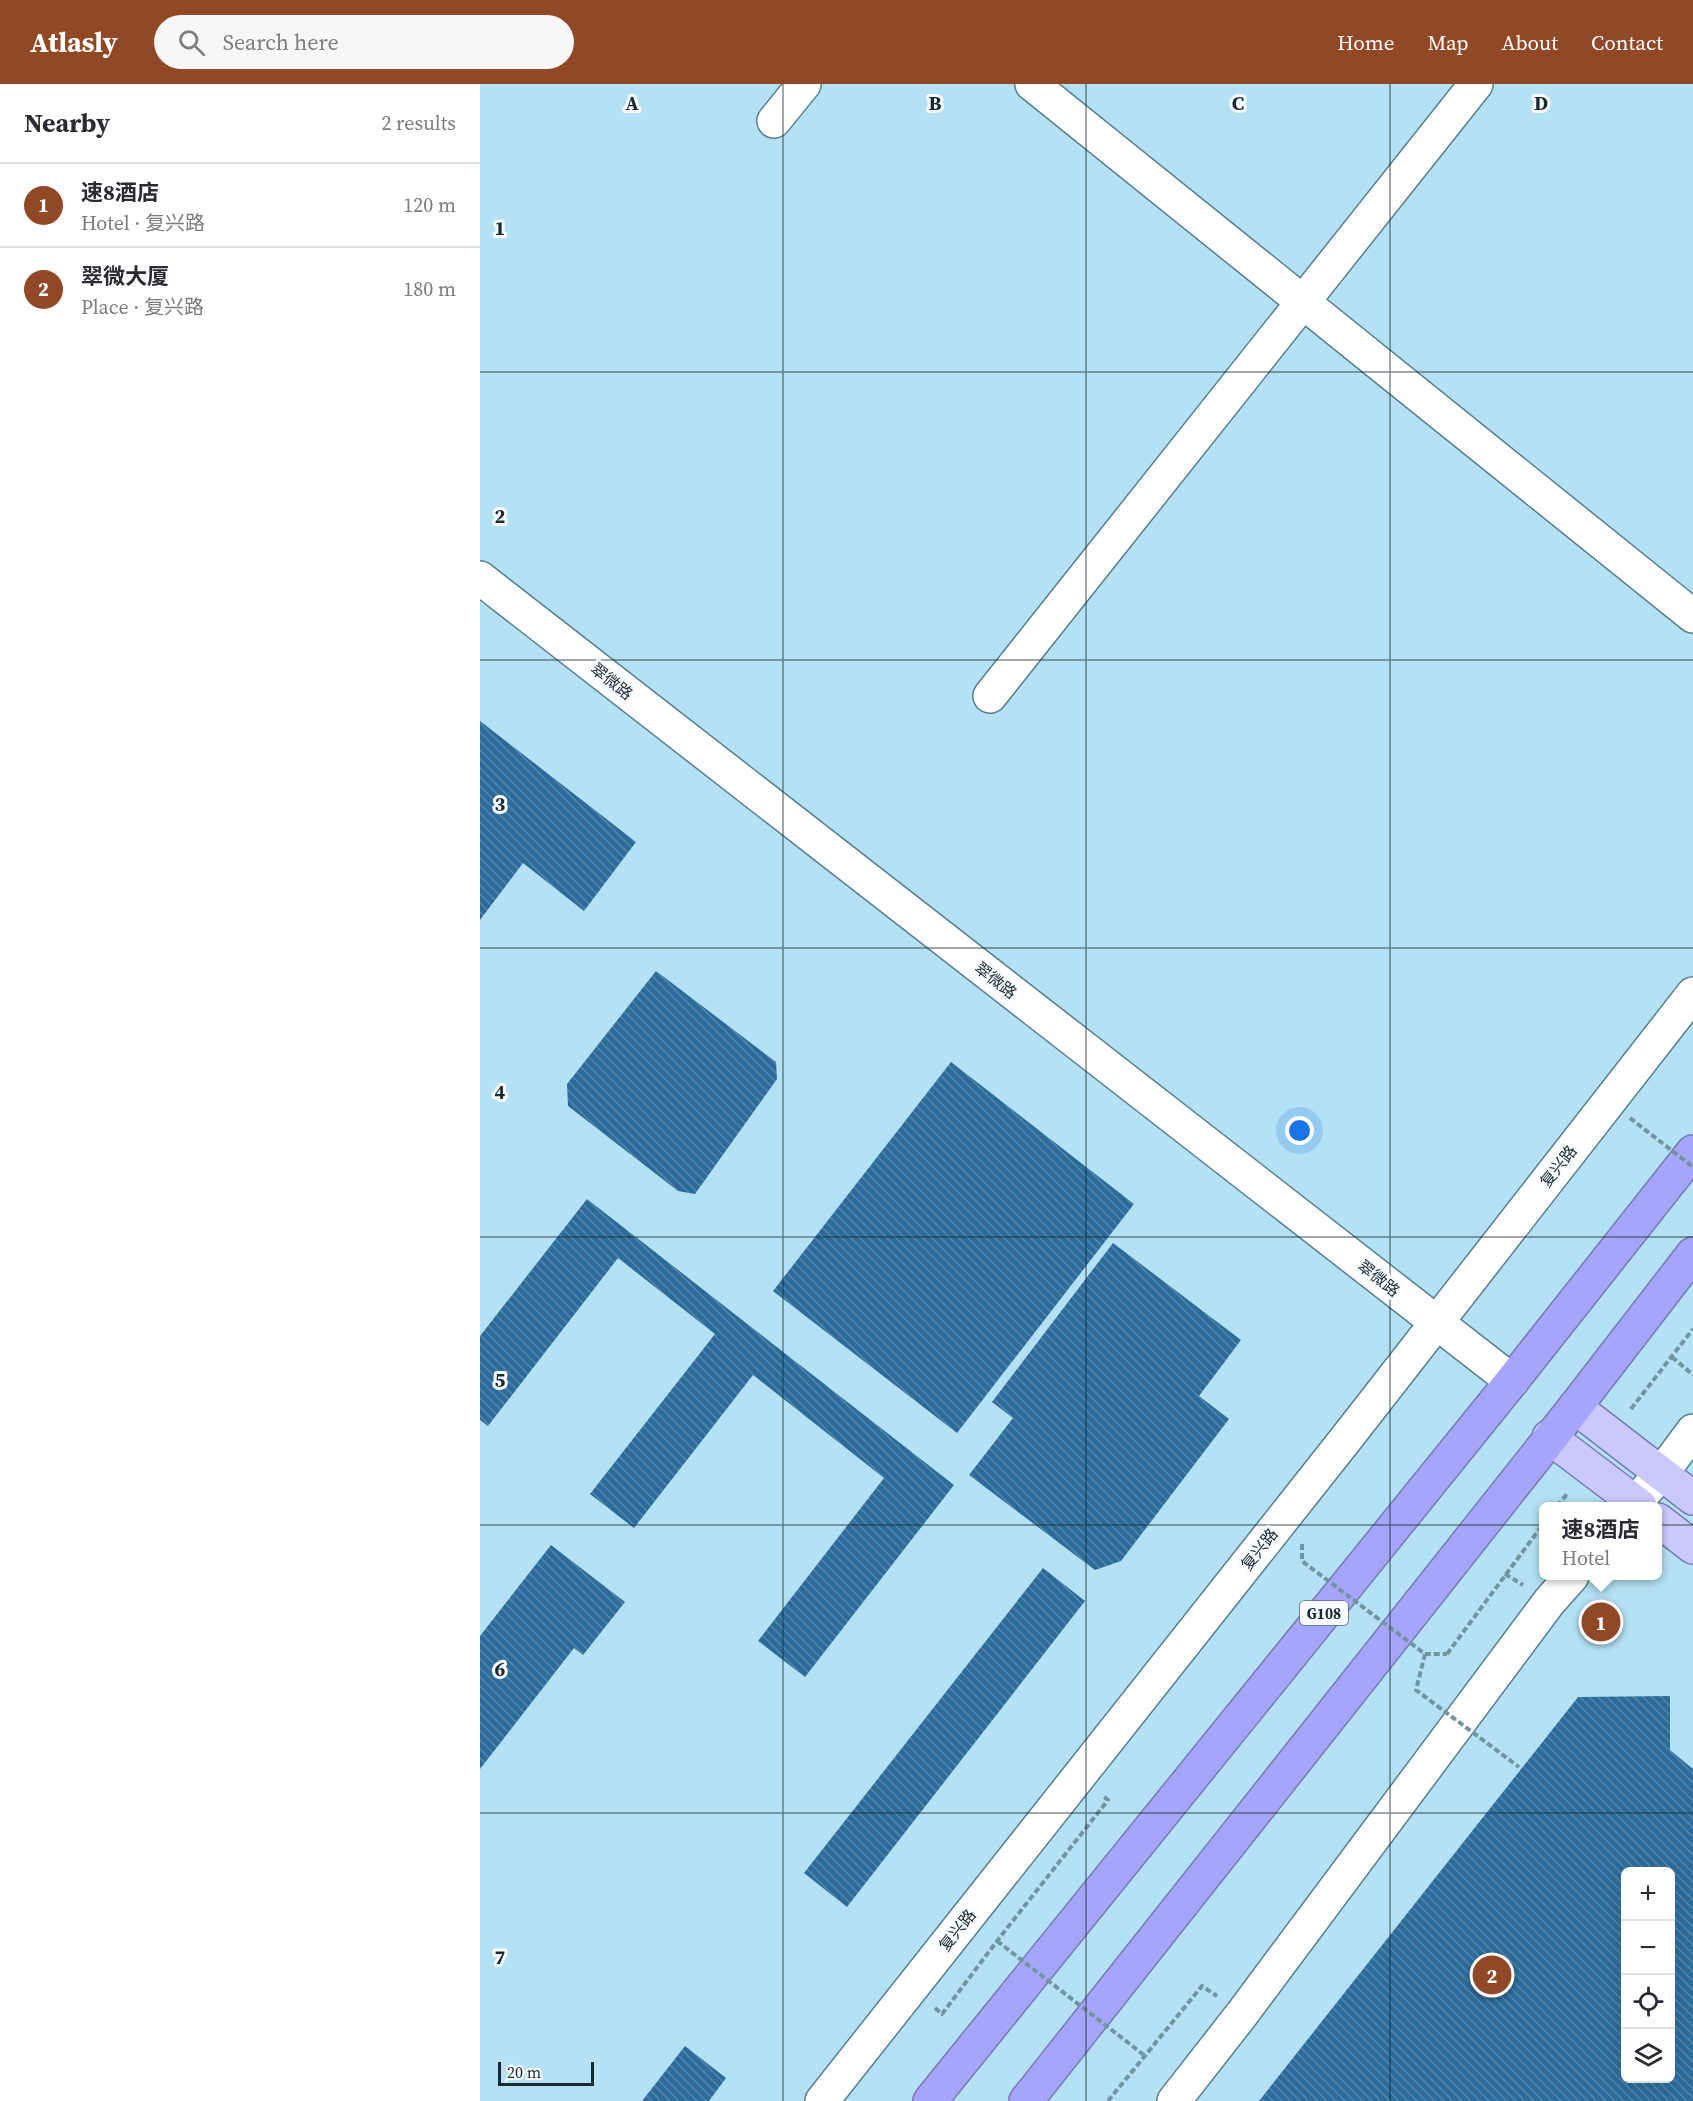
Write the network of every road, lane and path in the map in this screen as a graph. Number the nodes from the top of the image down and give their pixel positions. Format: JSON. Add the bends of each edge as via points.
{"nodes":[{"id":1,"x":804,"y":84,"type":"edge"},
{"id":2,"x":1032,"y":84,"type":"edge"},
{"id":3,"x":1476,"y":84,"type":"edge"},
{"id":4,"x":774,"y":121,"type":"dead end"},
{"id":5,"x":1302,"y":301,"type":"junction"},
{"id":6,"x":480,"y":578,"type":"edge"},
{"id":7,"x":1693,"y":616,"type":"edge"},
{"id":8,"x":990,"y":696,"type":"dead end"},
{"id":9,"x":1693,"y":994,"type":"edge"},
{"id":10,"x":1630,"y":1118,"type":"dead end"},
{"id":11,"x":1693,"y":1152,"type":"edge"},
{"id":12,"x":1693,"y":1167,"type":"edge"},
{"id":13,"x":1693,"y":1254,"type":"edge"},
{"id":14,"x":1436,"y":1323,"type":"junction"},
{"id":15,"x":1693,"y":1329,"type":"edge"},
{"id":16,"x":1672,"y":1357,"type":"junction"},
{"id":17,"x":1693,"y":1374,"type":"edge"},
{"id":18,"x":1512,"y":1381,"type":"junction"},
{"id":19,"x":1575,"y":1407,"type":"junction"},
{"id":20,"x":1693,"y":1431,"type":"edge"},
{"id":21,"x":1611,"y":1435,"type":"junction"},
{"id":22,"x":1549,"y":1437,"type":"junction"},
{"id":23,"x":1661,"y":1474,"type":"junction"},
{"id":24,"x":1693,"y":1498,"type":"edge"},
{"id":25,"x":1632,"y":1502,"type":"edge"},
{"id":26,"x":1645,"y":1502,"type":"edge"},
{"id":27,"x":1662,"y":1524,"type":"edge"},
{"id":28,"x":1539,"y":1530,"type":"edge"},
{"id":29,"x":1302,"y":1544,"type":"dead end"},
{"id":30,"x":1693,"y":1547,"type":"edge"},
{"id":31,"x":1568,"y":1580,"type":"edge"},
{"id":32,"x":1425,"y":1654,"type":"junction"},
{"id":33,"x":1519,"y":1767,"type":"dead end"},
{"id":34,"x":1108,"y":1800,"type":"dead end"},
{"id":35,"x":997,"y":1941,"type":"junction"},
{"id":36,"x":1202,"y":1986,"type":"dead end"},
{"id":37,"x":942,"y":2014,"type":"dead end"},
{"id":38,"x":1144,"y":2055,"type":"junction"},
{"id":39,"x":953,"y":2073,"type":"junction"},
{"id":40,"x":822,"y":2101,"type":"edge"},
{"id":41,"x":912,"y":2101,"type":"edge"},
{"id":42,"x":930,"y":2101,"type":"edge"},
{"id":43,"x":1026,"y":2101,"type":"edge"},
{"id":44,"x":1108,"y":2101,"type":"edge"},
{"id":45,"x":1174,"y":2101,"type":"edge"}],
"edges":[{"from":1,"to":4,"type":"street"},
{"from":2,"to":5,"type":"street"},
{"from":3,"to":5,"type":"street"},
{"from":5,"to":7,"type":"street"},
{"from":5,"to":8,"type":"street"},
{"from":6,"to":14,"type":"street","name":"翠微路"},
{"from":9,"to":14,"type":"street","name":"复兴路"},
{"from":10,"to":12,"type":"path","bridge":true},
{"from":11,"to":18,"type":"highway","number":"G108"},
{"from":13,"to":19,"type":"highway"},
{"from":14,"to":18,"type":"street","name":"翠微路"},
{"from":14,"to":40,"type":"street","name":"复兴路"},
{"from":15,"to":16,"type":"path"},
{"from":16,"to":17,"type":"path"},
{"from":16,"to":21,"type":"path"},
{"from":18,"to":39,"type":"highway","number":"G108"},
{"from":19,"to":21,"type":"main road"},
{"from":19,"to":22,"type":"highway"},
{"from":20,"to":23,"type":"street"},
{"from":21,"to":23,"type":"main road"},
{"from":22,"to":25,"type":"main road"},
{"from":22,"to":43,"type":"highway"},
{"from":23,"to":24,"type":"main road"},
{"from":23,"to":26,"type":"street"},
{"from":27,"to":30,"type":"main road"},
{"from":28,"to":32,"type":"path","bridge":true,"via":[[1447,1654]]},
{"from":29,"to":32,"type":"path","bridge":true,"via":[[1302,1562]]},
{"from":31,"to":45,"type":"street"},
{"from":32,"to":33,"type":"path","bridge":true,"via":[[1416,1690]]},
{"from":34,"to":35,"type":"path"},
{"from":35,"to":37,"type":"path"},
{"from":35,"to":38,"type":"path","bridge":true},
{"from":36,"to":38,"type":"path"},
{"from":38,"to":44,"type":"path"},
{"from":39,"to":41,"type":"main road"},
{"from":39,"to":42,"type":"highway","number":"G108"}]}
